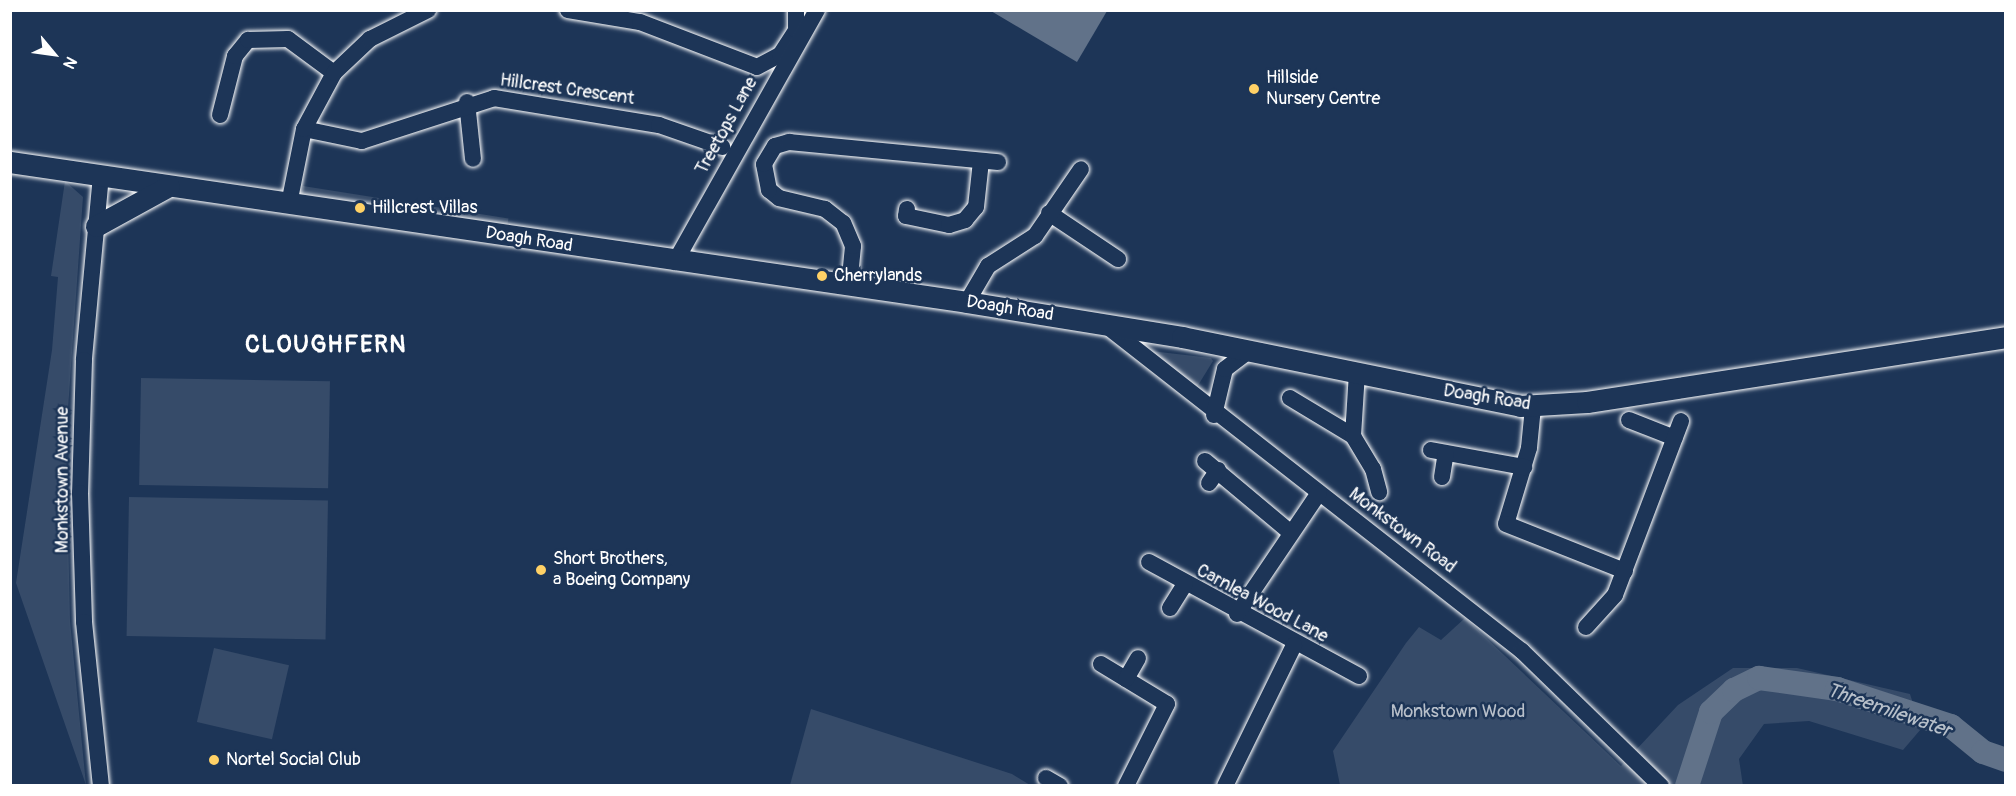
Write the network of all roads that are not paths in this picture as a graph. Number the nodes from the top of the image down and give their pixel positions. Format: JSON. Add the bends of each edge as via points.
{"nodes":[{"id":1,"x":428,"y":10,"type":"edge"},
{"id":2,"x":568,"y":10,"type":"edge"},
{"id":3,"x":796,"y":10,"type":"edge"},
{"id":4,"x":817,"y":10,"type":"edge"},
{"id":5,"x":334,"y":73,"type":"junction"},
{"id":6,"x":467,"y":102,"type":"junction"},
{"id":7,"x":220,"y":115,"type":"dead end"},
{"id":8,"x":303,"y":129,"type":"junction"},
{"id":9,"x":722,"y":147,"type":"dead end"},
{"id":10,"x":473,"y":159,"type":"dead end"},
{"id":11,"x":981,"y":161,"type":"junction"},
{"id":12,"x":10,"y":162,"type":"edge"},
{"id":13,"x":998,"y":162,"type":"dead end"},
{"id":14,"x":1081,"y":169,"type":"dead end"},
{"id":15,"x":101,"y":175,"type":"junction"},
{"id":16,"x":168,"y":186,"type":"junction"},
{"id":17,"x":288,"y":204,"type":"junction"},
{"id":18,"x":907,"y":209,"type":"dead end"},
{"id":19,"x":1049,"y":213,"type":"junction"},
{"id":20,"x":96,"y":226,"type":"junction"},
{"id":21,"x":1118,"y":259,"type":"dead end"},
{"id":22,"x":675,"y":262,"type":"junction"},
{"id":23,"x":849,"y":287,"type":"junction"},
{"id":24,"x":967,"y":302,"type":"junction"},
{"id":25,"x":1104,"y":324,"type":"junction"},
{"id":26,"x":2006,"y":337,"type":"edge"},
{"id":27,"x":1249,"y":351,"type":"junction"},
{"id":28,"x":1357,"y":373,"type":"junction"},
{"id":29,"x":1290,"y":398,"type":"dead end"},
{"id":30,"x":1533,"y":407,"type":"junction"},
{"id":31,"x":1214,"y":415,"type":"junction"},
{"id":32,"x":1629,"y":420,"type":"dead end"},
{"id":33,"x":1681,"y":421,"type":"dead end"},
{"id":34,"x":1353,"y":436,"type":"junction"},
{"id":35,"x":1675,"y":438,"type":"junction"},
{"id":36,"x":1524,"y":466,"type":"junction"},
{"id":37,"x":1211,"y":471,"type":"dead end"},
{"id":38,"x":1442,"y":477,"type":"dead end"},
{"id":39,"x":1379,"y":492,"type":"dead end"},
{"id":40,"x":1319,"y":493,"type":"junction"},
{"id":41,"x":1291,"y":533,"type":"junction"},
{"id":42,"x":1149,"y":562,"type":"dead end"},
{"id":43,"x":1625,"y":571,"type":"junction"},
{"id":44,"x":1185,"y":584,"type":"junction"},
{"id":45,"x":1170,"y":608,"type":"dead end"},
{"id":46,"x":1237,"y":614,"type":"junction"},
{"id":47,"x":1586,"y":627,"type":"dead end"},
{"id":48,"x":1294,"y":645,"type":"junction"},
{"id":49,"x":1138,"y":658,"type":"dead end"},
{"id":50,"x":1101,"y":664,"type":"dead end"},
{"id":51,"x":1359,"y":676,"type":"dead end"},
{"id":52,"x":1126,"y":678,"type":"junction"},
{"id":53,"x":101,"y":786,"type":"edge"},
{"id":54,"x":1126,"y":786,"type":"edge"},
{"id":55,"x":1225,"y":786,"type":"edge"},
{"id":56,"x":1661,"y":786,"type":"edge"}],
"edges":[{"from":1,"to":5,"type":"street","via":[[370,39]]},
{"from":2,"to":3,"type":"street","via":[[640,22],[757,66],[780,55],[796,30]]},
{"from":4,"to":22,"type":"street","name":"Treetops Lane"},
{"from":5,"to":7,"type":"street","via":[[288,39],[248,40],[235,56]]},
{"from":5,"to":8,"type":"street"},
{"from":6,"to":8,"type":"street","name":"Hillcrest Crescent","via":[[362,141]]},
{"from":6,"to":9,"type":"street","name":"Hillcrest Crescent","via":[[494,98],[585,110],[659,124]]},
{"from":6,"to":10,"type":"street"},
{"from":8,"to":17,"type":"street"},
{"from":11,"to":13,"type":"street"},
{"from":11,"to":18,"type":"street","via":[[975,207],[965,220],[949,225],[906,216]]},
{"from":11,"to":23,"type":"street","via":[[789,142],[775,146],[764,164],[769,190],[779,198],[825,209],[843,223],[853,246]]},
{"from":12,"to":15,"type":"main road","name":"Doagh Road"},
{"from":14,"to":19,"type":"street"},
{"from":15,"to":16,"type":"main road","name":"Doagh Road"},
{"from":15,"to":20,"type":"street","name":"Monkstown Avenue"},
{"from":16,"to":17,"type":"main road","name":"Doagh Road"},
{"from":16,"to":20,"type":"main road"},
{"from":17,"to":22,"type":"main road","name":"Doagh Road"},
{"from":19,"to":21,"type":"street"},
{"from":19,"to":24,"type":"street","via":[[1035,236],[988,266]]},
{"from":20,"to":53,"type":"street","name":"Monkstown Avenue","via":[[80,493],[84,622]]},
{"from":22,"to":23,"type":"main road","name":"Doagh Road"},
{"from":23,"to":24,"type":"main road","name":"Doagh Road"},
{"from":24,"to":25,"type":"main road","name":"Doagh Road"},
{"from":25,"to":27,"type":"main road","name":"Doagh Road"},
{"from":25,"to":31,"type":"street","name":"Monkstown Road"},
{"from":26,"to":30,"type":"main road","name":"Doagh Road"},
{"from":27,"to":28,"type":"main road","name":"Doagh Road"},
{"from":27,"to":31,"type":"street","via":[[1225,369]]},
{"from":28,"to":30,"type":"main road","name":"Doagh Road"},
{"from":28,"to":34,"type":"street"},
{"from":29,"to":34,"type":"street"},
{"from":30,"to":36,"type":"street"},
{"from":31,"to":40,"type":"street","name":"Monkstown Road"},
{"from":32,"to":35,"type":"street"},
{"from":33,"to":35,"type":"street"},
{"from":34,"to":39,"type":"street","via":[[1373,469]]},
{"from":35,"to":43,"type":"street"},
{"from":36,"to":38,"type":"street","via":[[1438,451]]},
{"from":36,"to":43,"type":"street","via":[[1505,517],[1510,528]]},
{"from":37,"to":41,"type":"street"},
{"from":40,"to":41,"type":"street"},
{"from":40,"to":56,"type":"street","name":"Monkstown Road","via":[[1544,670]]},
{"from":41,"to":46,"type":"street"},
{"from":42,"to":44,"type":"street","name":"Carnlea Wood Lane"},
{"from":43,"to":47,"type":"street","via":[[1615,595]]},
{"from":44,"to":45,"type":"street"},
{"from":44,"to":46,"type":"street","name":"Carnlea Wood Lane"},
{"from":46,"to":48,"type":"street","name":"Carnlea Wood Lane"},
{"from":48,"to":51,"type":"street","name":"Carnlea Wood Lane"},
{"from":48,"to":55,"type":"street"},
{"from":49,"to":52,"type":"street"},
{"from":50,"to":52,"type":"street"},
{"from":52,"to":54,"type":"street","via":[[1163,699],[1168,710]]}]}
